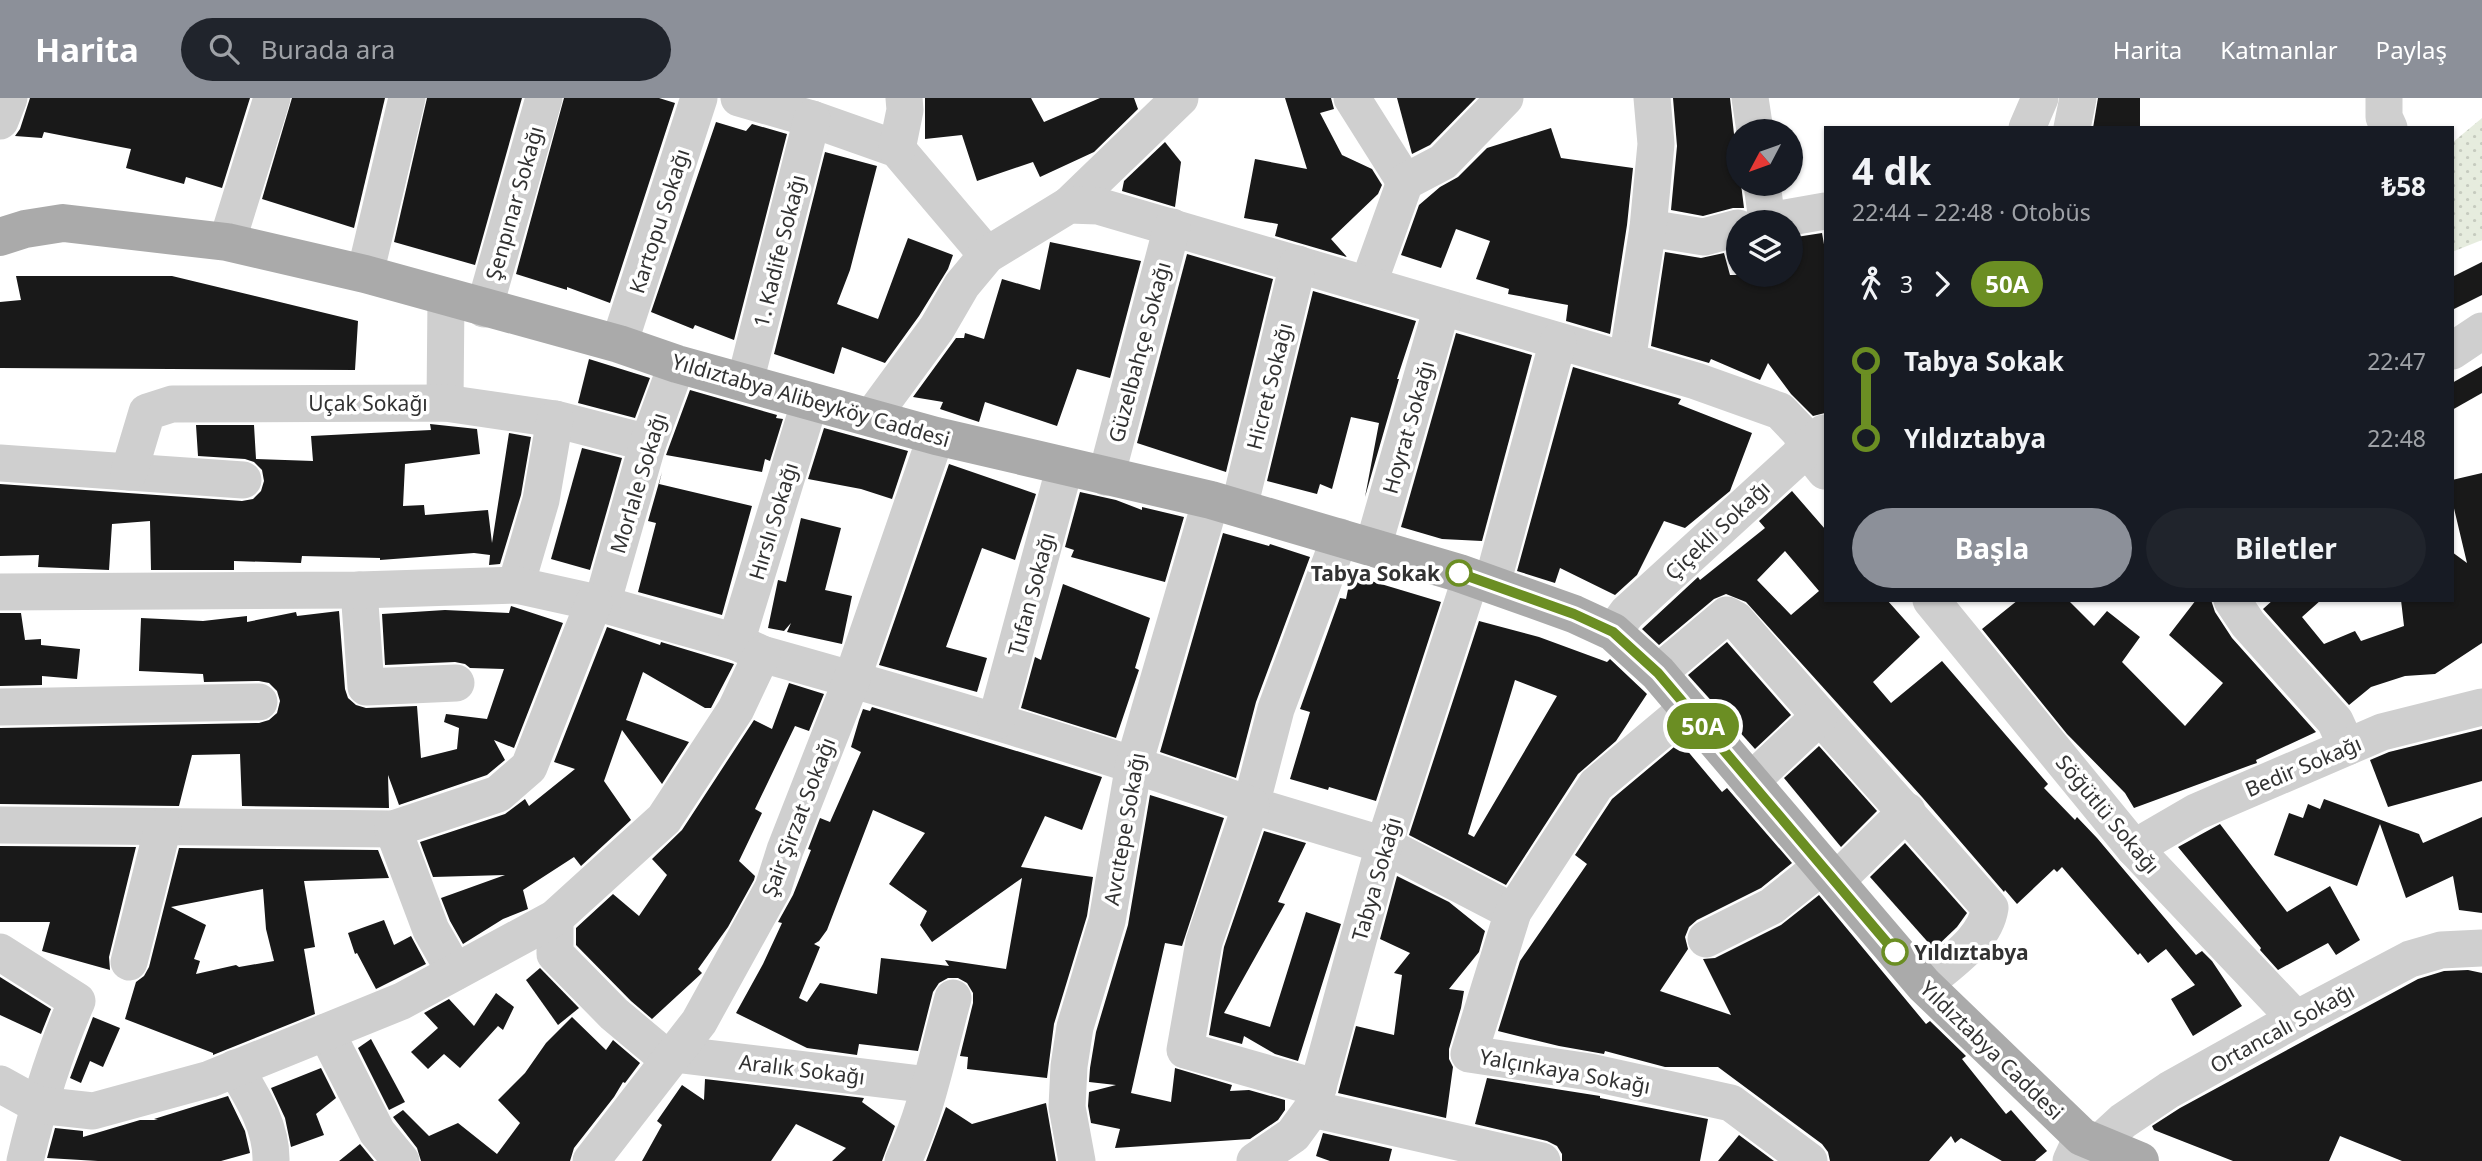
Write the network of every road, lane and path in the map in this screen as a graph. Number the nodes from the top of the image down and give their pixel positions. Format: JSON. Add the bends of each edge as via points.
{"nodes":[{"id":1,"x":9,"y":98,"type":"edge"},
{"id":2,"x":272,"y":98,"type":"edge"},
{"id":3,"x":407,"y":98,"type":"edge"},
{"id":4,"x":544,"y":98,"type":"edge"},
{"id":5,"x":699,"y":98,"type":"edge"},
{"id":6,"x":739,"y":98,"type":"edge"},
{"id":7,"x":904,"y":98,"type":"edge"},
{"id":8,"x":1180,"y":98,"type":"edge"},
{"id":9,"x":1352,"y":98,"type":"edge"},
{"id":10,"x":1505,"y":98,"type":"edge"},
{"id":11,"x":1652,"y":98,"type":"edge"},
{"id":12,"x":1750,"y":98,"type":"edge"},
{"id":13,"x":2040,"y":98,"type":"edge"},
{"id":14,"x":2078,"y":98,"type":"edge"},
{"id":15,"x":2384,"y":98,"type":"edge"},
{"id":16,"x":812,"y":119,"type":"junction"},
{"id":17,"x":1753,"y":119,"type":"edge"},
{"id":18,"x":0,"y":121,"type":"edge"},
{"id":19,"x":2028,"y":126,"type":"edge"},
{"id":20,"x":2072,"y":126,"type":"edge"},
{"id":21,"x":2388,"y":126,"type":"edge"},
{"id":22,"x":897,"y":149,"type":"junction"},
{"id":23,"x":1405,"y":183,"type":"junction"},
{"id":24,"x":1069,"y":205,"type":"junction"},
{"id":25,"x":1824,"y":211,"type":"edge"},
{"id":26,"x":1803,"y":215,"type":"edge"},
{"id":27,"x":1171,"y":227,"type":"junction"},
{"id":28,"x":1648,"y":228,"type":"junction"},
{"id":29,"x":1726,"y":231,"type":"edge"},
{"id":30,"x":0,"y":237,"type":"edge"},
{"id":31,"x":227,"y":242,"type":"junction"},
{"id":32,"x":987,"y":254,"type":"junction"},
{"id":33,"x":1298,"y":264,"type":"junction"},
{"id":34,"x":365,"y":275,"type":"junction"},
{"id":35,"x":1368,"y":285,"type":"junction"},
{"id":36,"x":446,"y":298,"type":"junction"},
{"id":37,"x":1442,"y":307,"type":"junction"},
{"id":38,"x":484,"y":309,"type":"junction"},
{"id":39,"x":2482,"y":331,"type":"edge"},
{"id":40,"x":1558,"y":341,"type":"junction"},
{"id":41,"x":619,"y":344,"type":"junction"},
{"id":42,"x":2454,"y":350,"type":"edge"},
{"id":43,"x":1627,"y":361,"type":"junction"},
{"id":44,"x":677,"y":363,"type":"junction"},
{"id":45,"x":745,"y":382,"type":"junction"},
{"id":46,"x":810,"y":401,"type":"junction"},
{"id":47,"x":445,"y":403,"type":"junction"},
{"id":48,"x":871,"y":418,"type":"junction"},
{"id":49,"x":555,"y":419,"type":"junction"},
{"id":50,"x":936,"y":436,"type":"junction"},
{"id":51,"x":648,"y":443,"type":"junction"},
{"id":52,"x":1819,"y":450,"type":"edge"},
{"id":53,"x":0,"y":463,"type":"edge"},
{"id":54,"x":1065,"y":466,"type":"junction"},
{"id":55,"x":129,"y":472,"type":"junction"},
{"id":56,"x":1106,"y":477,"type":"junction"},
{"id":57,"x":243,"y":480,"type":"dead end"},
{"id":58,"x":1225,"y":504,"type":"junction"},
{"id":59,"x":1356,"y":542,"type":"junction"},
{"id":60,"x":1482,"y":580,"type":"junction"},
{"id":61,"x":516,"y":585,"type":"junction"},
{"id":62,"x":359,"y":590,"type":"junction"},
{"id":63,"x":0,"y":592,"type":"edge"},
{"id":64,"x":1933,"y":602,"type":"edge"},
{"id":65,"x":2233,"y":602,"type":"edge"},
{"id":66,"x":598,"y":603,"type":"junction"},
{"id":67,"x":1613,"y":632,"type":"junction"},
{"id":68,"x":749,"y":648,"type":"junction"},
{"id":69,"x":1658,"y":673,"type":"junction"},
{"id":70,"x":852,"y":679,"type":"junction"},
{"id":71,"x":456,"y":683,"type":"dead end"},
{"id":72,"x":259,"y":702,"type":"dead end"},
{"id":73,"x":0,"y":707,"type":"edge"},
{"id":74,"x":2482,"y":707,"type":"edge"},
{"id":75,"x":1688,"y":708,"type":"junction"},
{"id":76,"x":1819,"y":717,"type":"junction"},
{"id":77,"x":996,"y":721,"type":"junction"},
{"id":78,"x":2347,"y":747,"type":"junction"},
{"id":79,"x":1133,"y":764,"type":"junction"},
{"id":80,"x":1751,"y":782,"type":"junction"},
{"id":81,"x":1251,"y":805,"type":"junction"},
{"id":82,"x":1907,"y":811,"type":"junction"},
{"id":83,"x":0,"y":825,"type":"edge"},
{"id":84,"x":163,"y":827,"type":"junction"},
{"id":85,"x":393,"y":829,"type":"junction"},
{"id":86,"x":1384,"y":845,"type":"junction"},
{"id":87,"x":2134,"y":848,"type":"junction"},
{"id":88,"x":1829,"y":874,"type":"junction"},
{"id":89,"x":1513,"y":912,"type":"junction"},
{"id":90,"x":555,"y":918,"type":"junction"},
{"id":91,"x":1706,"y":939,"type":"dead end"},
{"id":92,"x":2482,"y":948,"type":"edge"},
{"id":93,"x":0,"y":952,"type":"edge"},
{"id":94,"x":129,"y":962,"type":"dead end"},
{"id":95,"x":455,"y":972,"type":"junction"},
{"id":96,"x":1924,"y":985,"type":"junction"},
{"id":97,"x":953,"y":998,"type":"dead end"},
{"id":98,"x":2296,"y":1019,"type":"junction"},
{"id":99,"x":326,"y":1032,"type":"junction"},
{"id":100,"x":672,"y":1057,"type":"junction"},
{"id":101,"x":235,"y":1068,"type":"junction"},
{"id":102,"x":0,"y":1084,"type":"edge"},
{"id":103,"x":929,"y":1085,"type":"junction"},
{"id":104,"x":1315,"y":1098,"type":"junction"},
{"id":105,"x":38,"y":1105,"type":"junction"},
{"id":106,"x":2102,"y":1152,"type":"edge"},
{"id":107,"x":25,"y":1161,"type":"edge"},
{"id":108,"x":271,"y":1161,"type":"edge"},
{"id":109,"x":401,"y":1161,"type":"edge"},
{"id":110,"x":591,"y":1161,"type":"edge"},
{"id":111,"x":903,"y":1161,"type":"edge"},
{"id":112,"x":1077,"y":1161,"type":"edge"},
{"id":113,"x":1255,"y":1161,"type":"edge"},
{"id":114,"x":1542,"y":1161,"type":"edge"},
{"id":115,"x":1809,"y":1161,"type":"edge"}],
"edges":[{"from":1,"to":18,"type":"street"},
{"from":2,"to":31,"type":"street"},
{"from":3,"to":34,"type":"street"},
{"from":4,"to":38,"type":"street","name":"Şenpınar Sokağı"},
{"from":5,"to":41,"type":"street","name":"Kartopu Sokağı"},
{"from":6,"to":16,"type":"street"},
{"from":7,"to":22,"type":"street"},
{"from":8,"to":24,"type":"street"},
{"from":9,"to":23,"type":"street"},
{"from":10,"to":23,"type":"street","via":[[1443,162]]},
{"from":11,"to":28,"type":"street","via":[[1656,145]]},
{"from":12,"to":17,"type":"street"},
{"from":13,"to":19,"type":"street"},
{"from":14,"to":20,"type":"street"},
{"from":15,"to":21,"type":"street"},
{"from":16,"to":22,"type":"street"},
{"from":16,"to":45,"type":"street","name":"1. Kadife Sokağı"},
{"from":22,"to":32,"type":"street"},
{"from":23,"to":35,"type":"street"},
{"from":24,"to":27,"type":"street","via":[[1098,206]]},
{"from":24,"to":32,"type":"street"},
{"from":25,"to":26,"type":"street"},
{"from":27,"to":33,"type":"street"},
{"from":27,"to":56,"type":"street","name":"Güzelbahçe Sokağı"},
{"from":28,"to":29,"type":"street","via":[[1704,237]]},
{"from":28,"to":43,"type":"street"},
{"from":30,"to":31,"type":"main road","name":"Yıldıztabya Alibeyköy Caddesi","via":[[63,223]]},
{"from":31,"to":34,"type":"main road","name":"Yıldıztabya Alibeyköy Caddesi"},
{"from":32,"to":48,"type":"street"},
{"from":33,"to":35,"type":"street"},
{"from":33,"to":58,"type":"street","name":"Hicret Sokağı"},
{"from":34,"to":36,"type":"main road","name":"Yıldıztabya Alibeyköy Caddesi"},
{"from":35,"to":37,"type":"street"},
{"from":36,"to":38,"type":"main road","name":"Yıldıztabya Alibeyköy Caddesi"},
{"from":36,"to":47,"type":"street"},
{"from":37,"to":40,"type":"street"},
{"from":37,"to":59,"type":"street","name":"Hoyrat Sokağı"},
{"from":38,"to":41,"type":"main road","name":"Yıldıztabya Alibeyköy Caddesi"},
{"from":39,"to":42,"type":"street"},
{"from":40,"to":43,"type":"street"},
{"from":40,"to":60,"type":"street","name":"Tabya Sokağı"},
{"from":41,"to":44,"type":"main road","name":"Yıldıztabya Alibeyköy Caddesi"},
{"from":43,"to":52,"type":"street","via":[[1780,411]]},
{"from":44,"to":45,"type":"main road","name":"Yıldıztabya Alibeyköy Caddesi"},
{"from":44,"to":51,"type":"street","name":"Morlale Sokağı"},
{"from":45,"to":46,"type":"main road","name":"Yıldıztabya Alibeyköy Caddesi"},
{"from":46,"to":48,"type":"main road","name":"Yıldıztabya Alibeyköy Caddesi"},
{"from":46,"to":68,"type":"street","name":"Hırslı Sokağı"},
{"from":47,"to":49,"type":"street","name":"Uçak Sokağı"},
{"from":47,"to":55,"type":"street","name":"Uçak Sokağı","via":[[172,404],[147,412]]},
{"from":48,"to":50,"type":"main road","name":"Yıldıztabya Alibeyköy Caddesi"},
{"from":49,"to":51,"type":"street","name":"Uçak Sokağı"},
{"from":49,"to":61,"type":"street","via":[[541,500]]},
{"from":50,"to":54,"type":"main road","name":"Yıldıztabya Alibeyköy Caddesi"},
{"from":50,"to":70,"type":"street","name":"Şair Şirzat Sokağı"},
{"from":51,"to":66,"type":"street","name":"Morlale Sokağı"},
{"from":52,"to":67,"type":"street","name":"Çiçekli Sokağı","via":[[1627,613]]},
{"from":53,"to":55,"type":"street"},
{"from":54,"to":56,"type":"main road","name":"Yıldıztabya Alibeyköy Caddesi"},
{"from":54,"to":77,"type":"street","name":"Tufan Sokağı"},
{"from":55,"to":57,"type":"street"},
{"from":56,"to":58,"type":"main road","name":"Yıldıztabya Alibeyköy Caddesi"},
{"from":58,"to":59,"type":"main road","name":"Yıldıztabya Alibeyköy Caddesi"},
{"from":58,"to":79,"type":"street","name":"Avcıtepe Sokağı"},
{"from":59,"to":60,"type":"main road","name":"Yıldıztabya Alibeyköy Caddesi"},
{"from":59,"to":81,"type":"street","name":"Hoyrat Sokağı","via":[[1276,709]]},
{"from":60,"to":67,"type":"main road","name":"Yıldıztabya Alibeyköy Caddesi"},
{"from":60,"to":86,"type":"street","name":"Tabya Sokağı"},
{"from":61,"to":62,"type":"street"},
{"from":61,"to":66,"type":"street"},
{"from":62,"to":63,"type":"street"},
{"from":62,"to":71,"type":"street","via":[[366,687]]},
{"from":64,"to":87,"type":"street","name":"Söğütlü Sokağı"},
{"from":65,"to":78,"type":"street","via":[[2334,721]]},
{"from":66,"to":68,"type":"street"},
{"from":66,"to":85,"type":"street","name":"Morlale Sokağı","via":[[529,767],[498,794]]},
{"from":67,"to":69,"type":"main road","name":"Yıldıztabya Caddesi"},
{"from":68,"to":70,"type":"street"},
{"from":68,"to":90,"type":"street","name":"Hırslı Sokağı","via":[[736,709],[664,819]]},
{"from":69,"to":75,"type":"main road","name":"Yıldıztabya Caddesi"},
{"from":69,"to":76,"type":"street","via":[[1727,615]]},
{"from":70,"to":77,"type":"street"},
{"from":70,"to":100,"type":"street","name":"Şair Şirzat Sokağı","via":[[773,888],[699,1022]]},
{"from":72,"to":73,"type":"street"},
{"from":74,"to":78,"type":"street","name":"Bedir Sokağı","via":[[2382,732]]},
{"from":75,"to":80,"type":"main road","name":"Yıldıztabya Caddesi"},
{"from":75,"to":89,"type":"street","name":"Yalçınkaya Sokağı","via":[[1596,785]]},
{"from":76,"to":80,"type":"street"},
{"from":76,"to":82,"type":"street"},
{"from":77,"to":79,"type":"street"},
{"from":78,"to":87,"type":"street","name":"Bedir Sokağı","via":[[2196,812]]},
{"from":79,"to":81,"type":"street"},
{"from":79,"to":112,"type":"street","name":"Avcıtepe Sokağı","via":[[1107,921],[1084,992],[1069,1066],[1067,1107]]},
{"from":80,"to":88,"type":"main road","name":"Yıldıztabya Caddesi"},
{"from":81,"to":86,"type":"street"},
{"from":81,"to":104,"type":"street","name":"Hoyrat Sokağı","via":[[1204,942],[1185,1050]]},
{"from":82,"to":88,"type":"street"},
{"from":82,"to":96,"type":"street","via":[[1990,908],[1988,921],[1976,938]]},
{"from":83,"to":84,"type":"street","name":"Morlale Sokağı"},
{"from":84,"to":85,"type":"street","name":"Morlale Sokağı"},
{"from":84,"to":94,"type":"street"},
{"from":85,"to":95,"type":"street","via":[[431,930]]},
{"from":86,"to":89,"type":"street"},
{"from":86,"to":104,"type":"street","name":"Tabya Sokağı"},
{"from":87,"to":98,"type":"street","name":"Söğütlü Sokağı"},
{"from":88,"to":91,"type":"street"},
{"from":88,"to":96,"type":"main road","name":"Yıldıztabya Caddesi"},
{"from":89,"to":115,"type":"street","name":"Yalçınkaya Sokağı","via":[[1469,1054],[1590,1072],[1731,1103]]},
{"from":90,"to":95,"type":"street","name":"Hırslı Sokağı"},
{"from":90,"to":100,"type":"street","via":[[555,954],[614,1014]]},
{"from":92,"to":98,"type":"street","name":"Ortancalı Sokağı","via":[[2441,950],[2410,959]]},
{"from":93,"to":105,"type":"street","via":[[77,1001]]},
{"from":95,"to":99,"type":"street","name":"Hırslı Sokağı","via":[[402,1001]]},
{"from":96,"to":106,"type":"main road","name":"Yıldıztabya Caddesi"},
{"from":97,"to":103,"type":"street"},
{"from":98,"to":106,"type":"street","name":"Ortancalı Sokağı","via":[[2123,1121]]},
{"from":99,"to":101,"type":"street","name":"Hırslı Sokağı"},
{"from":99,"to":109,"type":"street","via":[[377,1132]]},
{"from":100,"to":103,"type":"street","name":"Aralık Sokağı"},
{"from":100,"to":110,"type":"street","name":"Şair Şirzat Sokağı"},
{"from":101,"to":105,"type":"street","name":"Hırslı Sokağı","via":[[93,1111]]},
{"from":101,"to":108,"type":"street","via":[[256,1102]]},
{"from":102,"to":105,"type":"street"},
{"from":103,"to":111,"type":"street"},
{"from":104,"to":113,"type":"street","name":"Tabya Sokağı","via":[[1293,1135]]},
{"from":104,"to":114,"type":"street"},
{"from":105,"to":107,"type":"street"}]}
